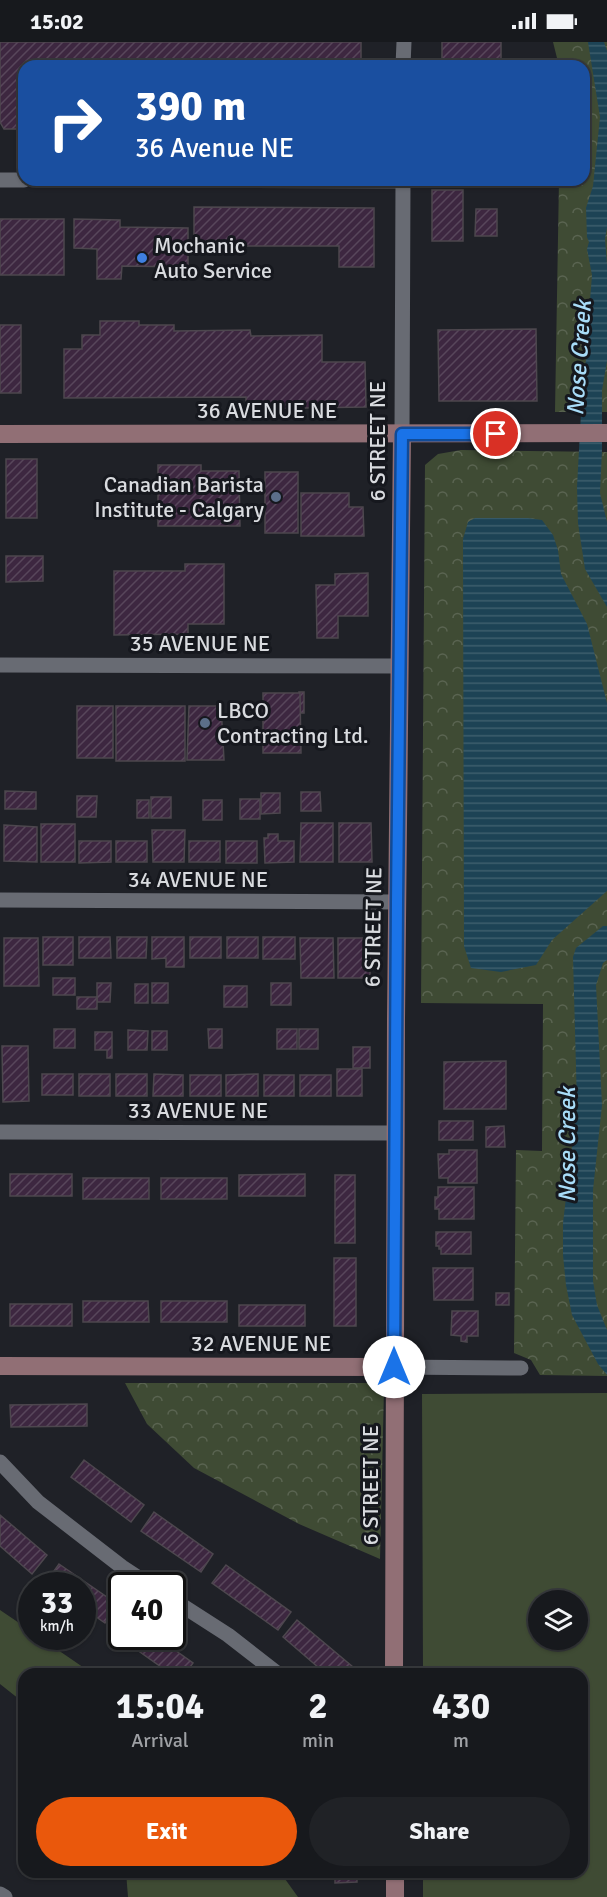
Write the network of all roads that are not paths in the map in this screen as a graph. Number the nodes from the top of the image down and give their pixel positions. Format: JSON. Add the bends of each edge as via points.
{"nodes":[{"id":1,"x":404,"y":42,"type":"edge"},
{"id":2,"x":404,"y":60,"type":"edge"},
{"id":3,"x":0,"y":180,"type":"edge"},
{"id":4,"x":18,"y":180,"type":"edge"},
{"id":5,"x":403,"y":186,"type":"edge"},
{"id":6,"x":607,"y":433,"type":"edge"},
{"id":7,"x":0,"y":434,"type":"edge"},
{"id":8,"x":402,"y":434,"type":"junction"},
{"id":9,"x":0,"y":665,"type":"edge"},
{"id":10,"x":400,"y":666,"type":"junction"},
{"id":11,"x":0,"y":900,"type":"edge"},
{"id":12,"x":397,"y":902,"type":"junction"},
{"id":13,"x":0,"y":1132,"type":"edge"},
{"id":14,"x":396,"y":1133,"type":"junction"},
{"id":15,"x":0,"y":1366,"type":"edge"},
{"id":16,"x":394,"y":1367,"type":"junction"},
{"id":17,"x":521,"y":1368,"type":"dead end"},
{"id":18,"x":0,"y":1462,"type":"edge"},
{"id":19,"x":130,"y":1572,"type":"edge"},
{"id":20,"x":186,"y":1608,"type":"edge"},
{"id":21,"x":270,"y":1668,"type":"edge"},
{"id":22,"x":394,"y":1668,"type":"edge"},
{"id":23,"x":395,"y":1878,"type":"edge"},
{"id":24,"x":0,"y":1894,"type":"edge"},
{"id":25,"x":5,"y":1897,"type":"edge"},
{"id":26,"x":395,"y":1897,"type":"edge"}],
"edges":[{"from":1,"to":2,"type":"street"},
{"from":3,"to":4,"type":"street"},
{"from":5,"to":8,"type":"street","name":"6 STREET NE"},
{"from":6,"to":8,"type":"street","name":"36 AVENUE NE"},
{"from":7,"to":8,"type":"street","name":"36 AVENUE NE"},
{"from":8,"to":10,"type":"street","name":"6 STREET NE"},
{"from":9,"to":10,"type":"street","name":"35 AVENUE NE"},
{"from":10,"to":12,"type":"street","name":"6 STREET NE"},
{"from":11,"to":12,"type":"street","name":"34 AVENUE NE"},
{"from":12,"to":14,"type":"street","name":"6 STREET NE"},
{"from":13,"to":14,"type":"street","name":"33 AVENUE NE"},
{"from":14,"to":16,"type":"street","name":"6 STREET NE"},
{"from":15,"to":16,"type":"street","name":"32 AVENUE NE"},
{"from":16,"to":17,"type":"street","name":"32 AVENUE NE"},
{"from":16,"to":22,"type":"street","name":"6 STREET NE"},
{"from":18,"to":19,"type":"street","via":[[38,1502]]},
{"from":20,"to":21,"type":"street"},
{"from":23,"to":26,"type":"street"},
{"from":24,"to":25,"type":"street"}]}
